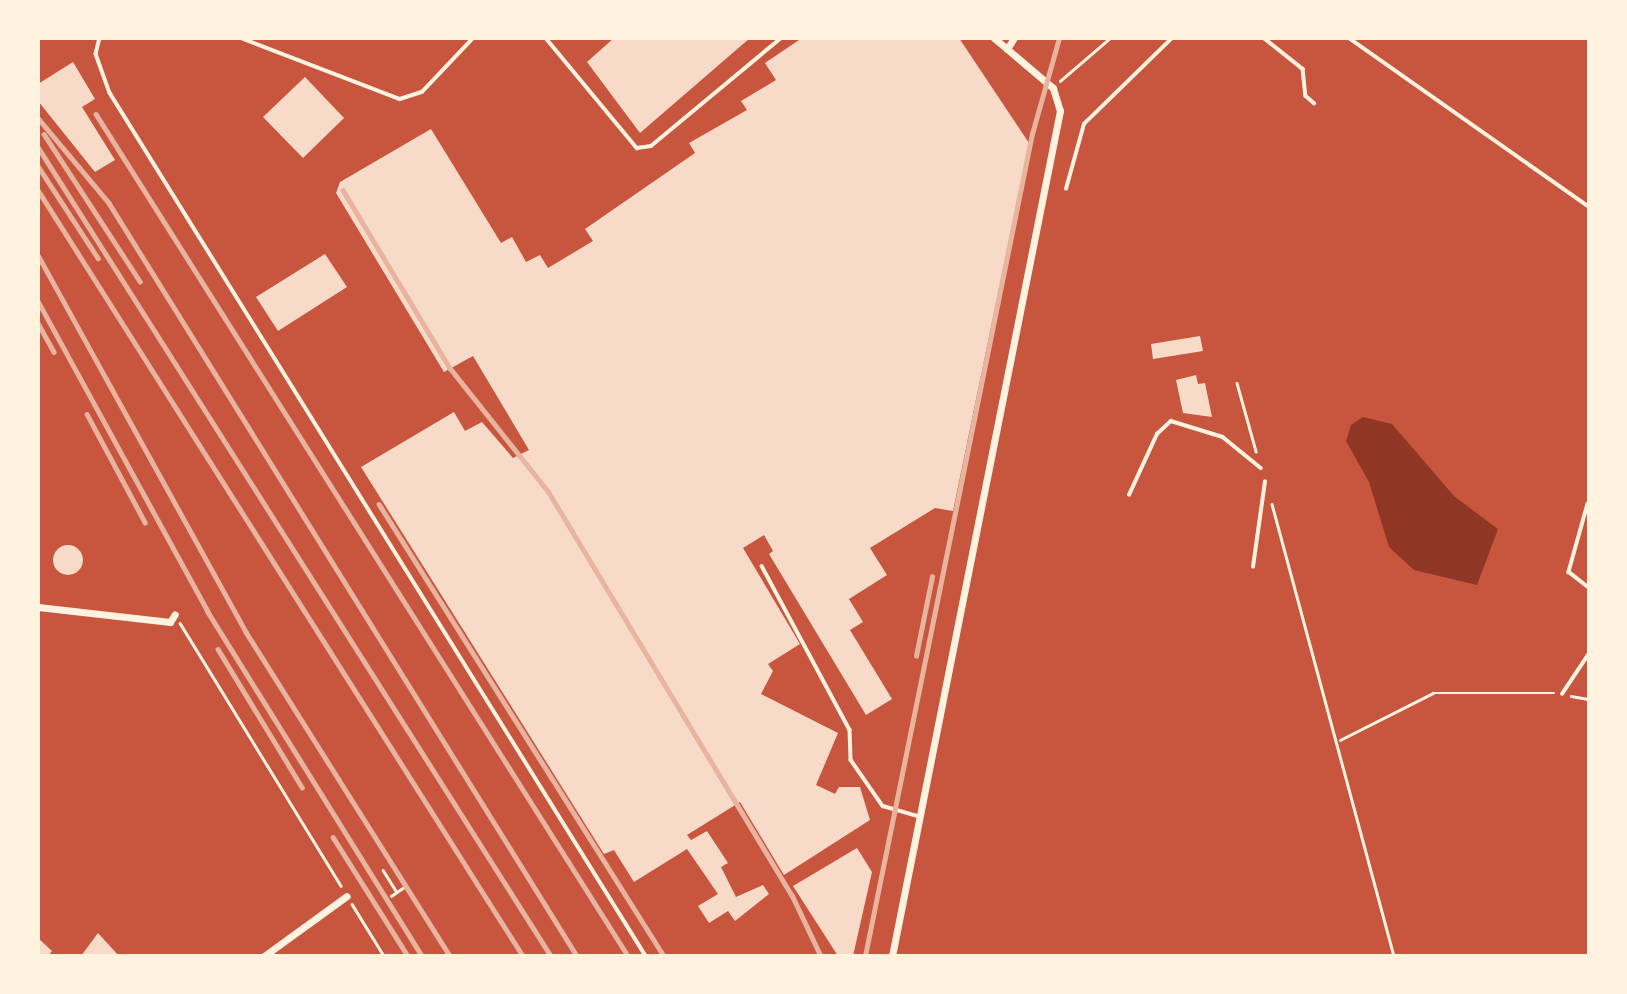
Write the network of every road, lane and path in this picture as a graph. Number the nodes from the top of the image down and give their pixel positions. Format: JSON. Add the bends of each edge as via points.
{"nodes":[{"id":1,"x":100,"y":38,"type":"edge"},
{"id":2,"x":241,"y":38,"type":"edge"},
{"id":3,"x":473,"y":38,"type":"edge"},
{"id":4,"x":546,"y":38,"type":"edge"},
{"id":5,"x":781,"y":38,"type":"edge"},
{"id":6,"x":995,"y":38,"type":"edge"},
{"id":7,"x":1014,"y":38,"type":"edge"},
{"id":8,"x":1110,"y":38,"type":"edge"},
{"id":9,"x":1172,"y":38,"type":"edge"},
{"id":10,"x":1264,"y":38,"type":"edge"},
{"id":11,"x":1349,"y":38,"type":"edge"},
{"id":12,"x":1007,"y":49,"type":"junction"},
{"id":13,"x":1053,"y":88,"type":"junction"},
{"id":14,"x":1314,"y":103,"type":"dead end"},
{"id":15,"x":1066,"y":189,"type":"dead end"},
{"id":16,"x":1588,"y":206,"type":"edge"},
{"id":17,"x":1237,"y":383,"type":"dead end"},
{"id":18,"x":1261,"y":468,"type":"joint"},
{"id":19,"x":1265,"y":482,"type":"joint"},
{"id":20,"x":1129,"y":495,"type":"dead end"},
{"id":21,"x":1588,"y":504,"type":"edge"},
{"id":22,"x":762,"y":566,"type":"dead end"},
{"id":23,"x":1253,"y":567,"type":"dead end"},
{"id":24,"x":1588,"y":587,"type":"edge"},
{"id":25,"x":38,"y":607,"type":"edge"},
{"id":26,"x":175,"y":614,"type":"joint"},
{"id":27,"x":1588,"y":655,"type":"edge"},
{"id":28,"x":1562,"y":694,"type":"junction"},
{"id":29,"x":1588,"y":699,"type":"edge"},
{"id":30,"x":1340,"y":740,"type":"junction"},
{"id":31,"x":921,"y":817,"type":"junction"},
{"id":32,"x":383,"y":870,"type":"dead end"},
{"id":33,"x":403,"y":888,"type":"dead end"},
{"id":34,"x":396,"y":891,"type":"junction"},
{"id":35,"x":347,"y":896,"type":"junction"},
{"id":36,"x":391,"y":896,"type":"dead end"},
{"id":37,"x":264,"y":956,"type":"edge"},
{"id":38,"x":384,"y":956,"type":"edge"},
{"id":39,"x":646,"y":956,"type":"edge"},
{"id":40,"x":892,"y":956,"type":"edge"},
{"id":41,"x":1394,"y":956,"type":"edge"}],
"edges":[{"from":1,"to":39,"type":"lane","via":[[96,54],[110,93]]},
{"from":2,"to":3,"type":"lane","via":[[400,99],[422,92]]},
{"from":4,"to":5,"type":"lane","via":[[637,148],[651,146]]},
{"from":6,"to":12,"type":"street"},
{"from":7,"to":12,"type":"street"},
{"from":8,"to":13,"type":"path"},
{"from":9,"to":15,"type":"lane","via":[[1084,124]]},
{"from":10,"to":14,"type":"lane","via":[[1303,69],[1306,96]]},
{"from":11,"to":16,"type":"lane"},
{"from":12,"to":13,"type":"street"},
{"from":13,"to":31,"type":"street","via":[[1060,111],[1057,135]]},
{"from":17,"to":18,"type":"path"},
{"from":18,"to":20,"type":"lane","via":[[1223,437],[1171,421],[1157,434]]},
{"from":19,"to":23,"type":"lane"},
{"from":19,"to":30,"type":"path"},
{"from":21,"to":24,"type":"lane","via":[[1569,572]]},
{"from":22,"to":31,"type":"lane","via":[[850,730],[851,760],[883,806]]},
{"from":25,"to":26,"type":"street","via":[[170,622]]},
{"from":26,"to":35,"type":"path"},
{"from":27,"to":28,"type":"lane"},
{"from":28,"to":29,"type":"path"},
{"from":28,"to":30,"type":"path","via":[[1525,688],[1433,693]]},
{"from":30,"to":41,"type":"path"},
{"from":31,"to":40,"type":"street"},
{"from":32,"to":34,"type":"path"},
{"from":33,"to":34,"type":"path"},
{"from":34,"to":36,"type":"path"},
{"from":35,"to":37,"type":"street"},
{"from":35,"to":38,"type":"path"}]}
